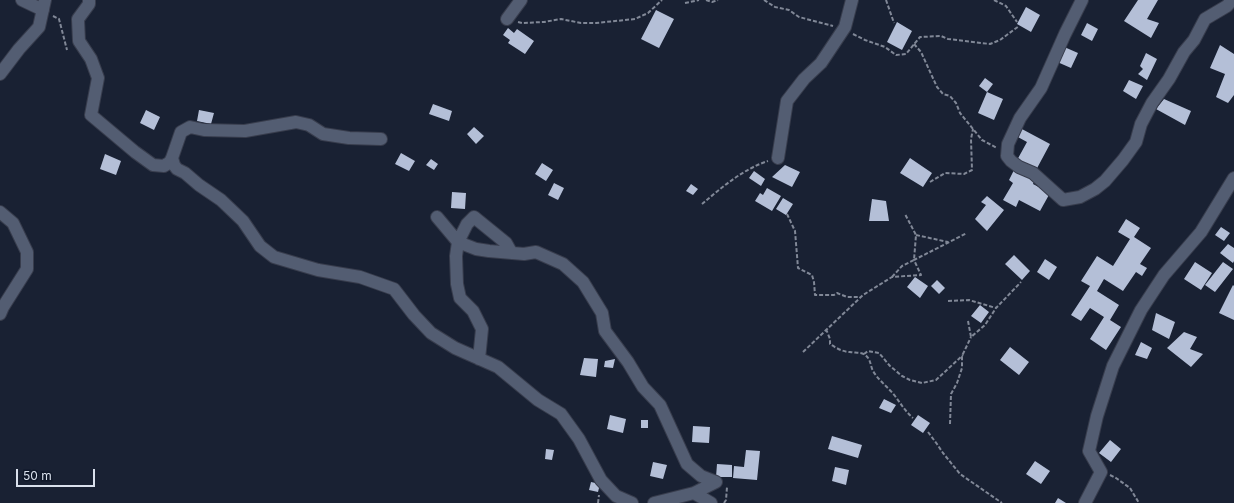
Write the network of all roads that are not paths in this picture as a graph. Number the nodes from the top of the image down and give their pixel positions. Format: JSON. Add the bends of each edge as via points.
{"nodes":[{"id":1,"x":22,"y":0,"type":"edge"},
{"id":2,"x":89,"y":0,"type":"edge"},
{"id":3,"x":521,"y":0,"type":"edge"},
{"id":4,"x":852,"y":0,"type":"edge"},
{"id":5,"x":1082,"y":0,"type":"edge"},
{"id":6,"x":1232,"y":0,"type":"edge"},
{"id":7,"x":44,"y":5,"type":"edge"},
{"id":8,"x":507,"y":19,"type":"road end"},
{"id":9,"x":0,"y":74,"type":"edge"},
{"id":10,"x":381,"y":139,"type":"dead end"},
{"id":11,"x":172,"y":158,"type":"junction"},
{"id":12,"x":778,"y":158,"type":"road end"},
{"id":13,"x":1234,"y":178,"type":"edge"},
{"id":14,"x":0,"y":212,"type":"edge"},
{"id":15,"x":437,"y":217,"type":"dead end"},
{"id":16,"x":458,"y":242,"type":"junction"},
{"id":17,"x":511,"y":252,"type":"junction"},
{"id":18,"x":0,"y":314,"type":"edge"},
{"id":19,"x":479,"y":359,"type":"junction"},
{"id":20,"x":694,"y":493,"type":"junction"},
{"id":21,"x":632,"y":503,"type":"edge"},
{"id":22,"x":654,"y":503,"type":"edge"},
{"id":23,"x":711,"y":503,"type":"edge"},
{"id":24,"x":1085,"y":503,"type":"edge"}],
"edges":[{"from":1,"to":7,"type":"street"},
{"from":2,"to":11,"type":"street","via":[[89,4],[78,19],[79,41],[91,59],[98,78],[91,115],[153,165],[164,166]]},
{"from":3,"to":8,"type":"street"},
{"from":4,"to":12,"type":"street","via":[[843,28],[821,63],[804,79],[787,101]]},
{"from":5,"to":6,"type":"street","via":[[1041,88],[1020,118],[1008,144],[1007,154],[1011,162],[1033,173],[1063,200],[1080,197],[1095,189],[1124,160],[1136,142],[1141,124],[1152,103],[1194,40],[1205,18],[1227,6]]},
{"from":7,"to":9,"type":"street","via":[[39,28]]},
{"from":10,"to":11,"type":"street","via":[[323,134],[309,125],[296,122],[245,131],[190,127],[181,132]]},
{"from":11,"to":19,"type":"street","via":[[177,169],[221,200],[243,221],[260,246],[274,257],[318,270],[360,277],[394,289],[431,333]]},
{"from":13,"to":24,"type":"street","via":[[1201,232],[1164,275],[1141,310],[1114,366],[1097,416],[1089,451],[1101,472]]},
{"from":14,"to":18,"type":"street","via":[[13,223],[27,252],[27,269]]},
{"from":15,"to":16,"type":"street"},
{"from":16,"to":17,"type":"street","via":[[476,249]]},
{"from":16,"to":17,"type":"street","via":[[467,224],[474,217],[506,243]]},
{"from":16,"to":19,"type":"street","via":[[457,284],[460,298],[473,311],[482,329]]},
{"from":17,"to":20,"type":"street","via":[[536,252],[563,264],[583,282],[602,313],[605,331],[643,387],[660,405],[687,464],[701,476],[716,482]]},
{"from":19,"to":21,"type":"street","via":[[498,367],[538,400],[561,414],[579,439],[601,480],[616,496]]},
{"from":20,"to":22,"type":"street"},
{"from":20,"to":23,"type":"street"}]}
